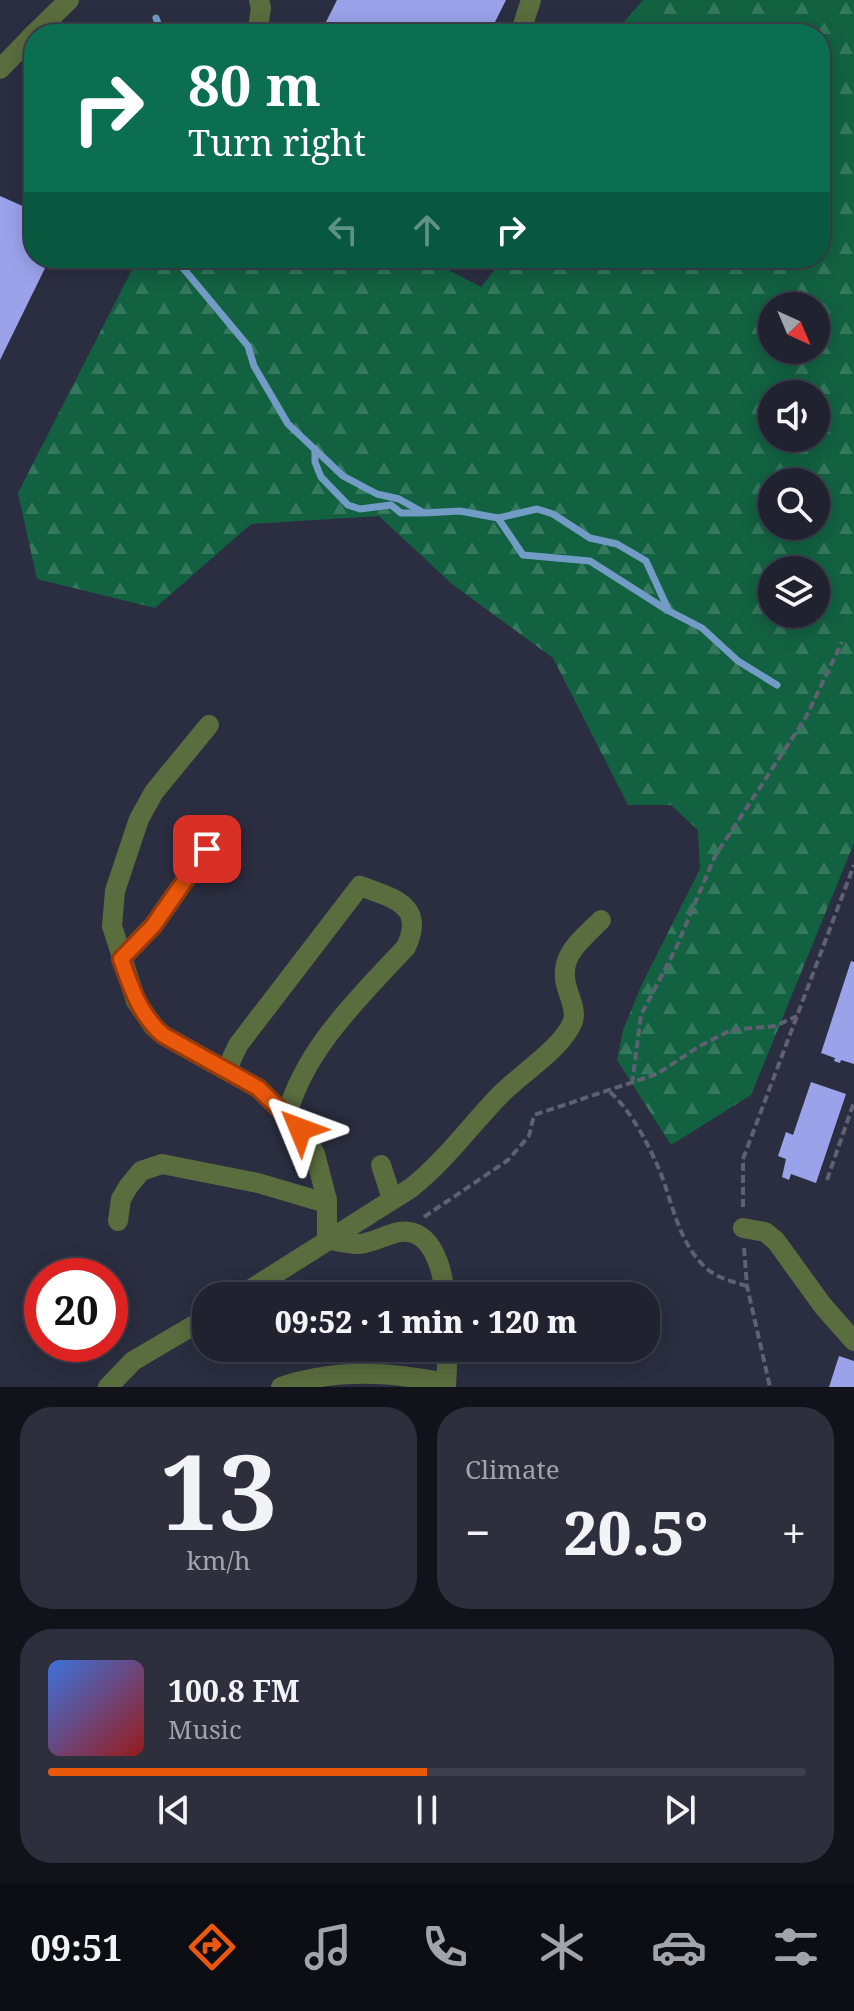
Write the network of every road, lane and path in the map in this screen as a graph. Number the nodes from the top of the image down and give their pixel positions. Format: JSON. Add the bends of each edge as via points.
{"nodes":[{"id":1,"x":69,"y":0,"type":"edge"},
{"id":2,"x":259,"y":0,"type":"edge"},
{"id":3,"x":531,"y":0,"type":"edge"},
{"id":4,"x":44,"y":24,"type":"edge"},
{"id":5,"x":258,"y":24,"type":"edge"},
{"id":6,"x":523,"y":24,"type":"edge"},
{"id":7,"x":24,"y":44,"type":"edge"},
{"id":8,"x":0,"y":69,"type":"edge"},
{"id":9,"x":842,"y":642,"type":"dead end"},
{"id":10,"x":209,"y":725,"type":"dead end"},
{"id":11,"x":207,"y":849,"type":"dead end"},
{"id":12,"x":854,"y":865,"type":"edge"},
{"id":13,"x":601,"y":920,"type":"dead end"},
{"id":14,"x":121,"y":959,"type":"junction"},
{"id":15,"x":799,"y":1015,"type":"junction"},
{"id":16,"x":227,"y":1069,"type":"junction"},
{"id":17,"x":632,"y":1084,"type":"junction"},
{"id":18,"x":610,"y":1092,"type":"junction"},
{"id":19,"x":854,"y":1102,"type":"edge"},
{"id":20,"x":287,"y":1115,"type":"junction"},
{"id":21,"x":381,"y":1165,"type":"dead end"},
{"id":22,"x":827,"y":1180,"type":"dead end"},
{"id":23,"x":392,"y":1199,"type":"junction"},
{"id":24,"x":327,"y":1200,"type":"junction"},
{"id":25,"x":118,"y":1221,"type":"dead end"},
{"id":26,"x":743,"y":1228,"type":"junction"},
{"id":27,"x":397,"y":1233,"type":"junction"},
{"id":28,"x":327,"y":1239,"type":"junction"},
{"id":29,"x":261,"y":1282,"type":"edge"},
{"id":30,"x":442,"y":1282,"type":"edge"},
{"id":31,"x":747,"y":1286,"type":"junction"},
{"id":32,"x":192,"y":1326,"type":"edge"},
{"id":33,"x":854,"y":1341,"type":"edge"},
{"id":34,"x":447,"y":1362,"type":"edge"},
{"id":35,"x":446,"y":1385,"type":"edge"},
{"id":36,"x":108,"y":1387,"type":"edge"},
{"id":37,"x":281,"y":1387,"type":"edge"},
{"id":38,"x":770,"y":1387,"type":"edge"}],
"edges":[{"from":1,"to":4,"type":"street"},
{"from":2,"to":5,"type":"street"},
{"from":3,"to":6,"type":"street"},
{"from":7,"to":8,"type":"street"},
{"from":9,"to":17,"type":"path","via":[[806,717],[715,856],[641,1015]]},
{"from":10,"to":14,"type":"street","via":[[154,792],[125,855],[112,926]]},
{"from":11,"to":14,"type":"street","via":[[153,926]]},
{"from":12,"to":15,"type":"path"},
{"from":13,"to":23,"type":"street","via":[[565,961],[563,974],[573,1004],[566,1032],[435,1169]]},
{"from":14,"to":16,"type":"street","via":[[136,1001],[154,1027]]},
{"from":15,"to":17,"type":"path","via":[[775,1026],[731,1030]]},
{"from":15,"to":26,"type":"path","via":[[743,1159]]},
{"from":16,"to":20,"type":"street"},
{"from":16,"to":20,"type":"street","via":[[238,1045],[360,886],[395,898],[413,920],[406,947],[307,1063]]},
{"from":17,"to":18,"type":"path"},
{"from":18,"to":27,"type":"path","via":[[534,1115],[529,1136],[508,1160]]},
{"from":18,"to":31,"type":"path","via":[[626,1107],[659,1169],[690,1248],[707,1268]]},
{"from":19,"to":22,"type":"path"},
{"from":20,"to":24,"type":"street","via":[[315,1154]]},
{"from":21,"to":23,"type":"street"},
{"from":23,"to":28,"type":"street"},
{"from":24,"to":25,"type":"street","via":[[162,1164],[141,1171],[128,1187]]},
{"from":24,"to":28,"type":"street"},
{"from":26,"to":31,"type":"path"},
{"from":26,"to":33,"type":"street","via":[[765,1232],[776,1241]]},
{"from":27,"to":28,"type":"street","via":[[360,1245]]},
{"from":27,"to":30,"type":"street","via":[[418,1235],[431,1247]]},
{"from":28,"to":29,"type":"street"},
{"from":31,"to":38,"type":"path"},
{"from":32,"to":36,"type":"street","via":[[133,1361]]},
{"from":34,"to":35,"type":"street"},
{"from":35,"to":37,"type":"street","via":[[355,1372]]}]}
